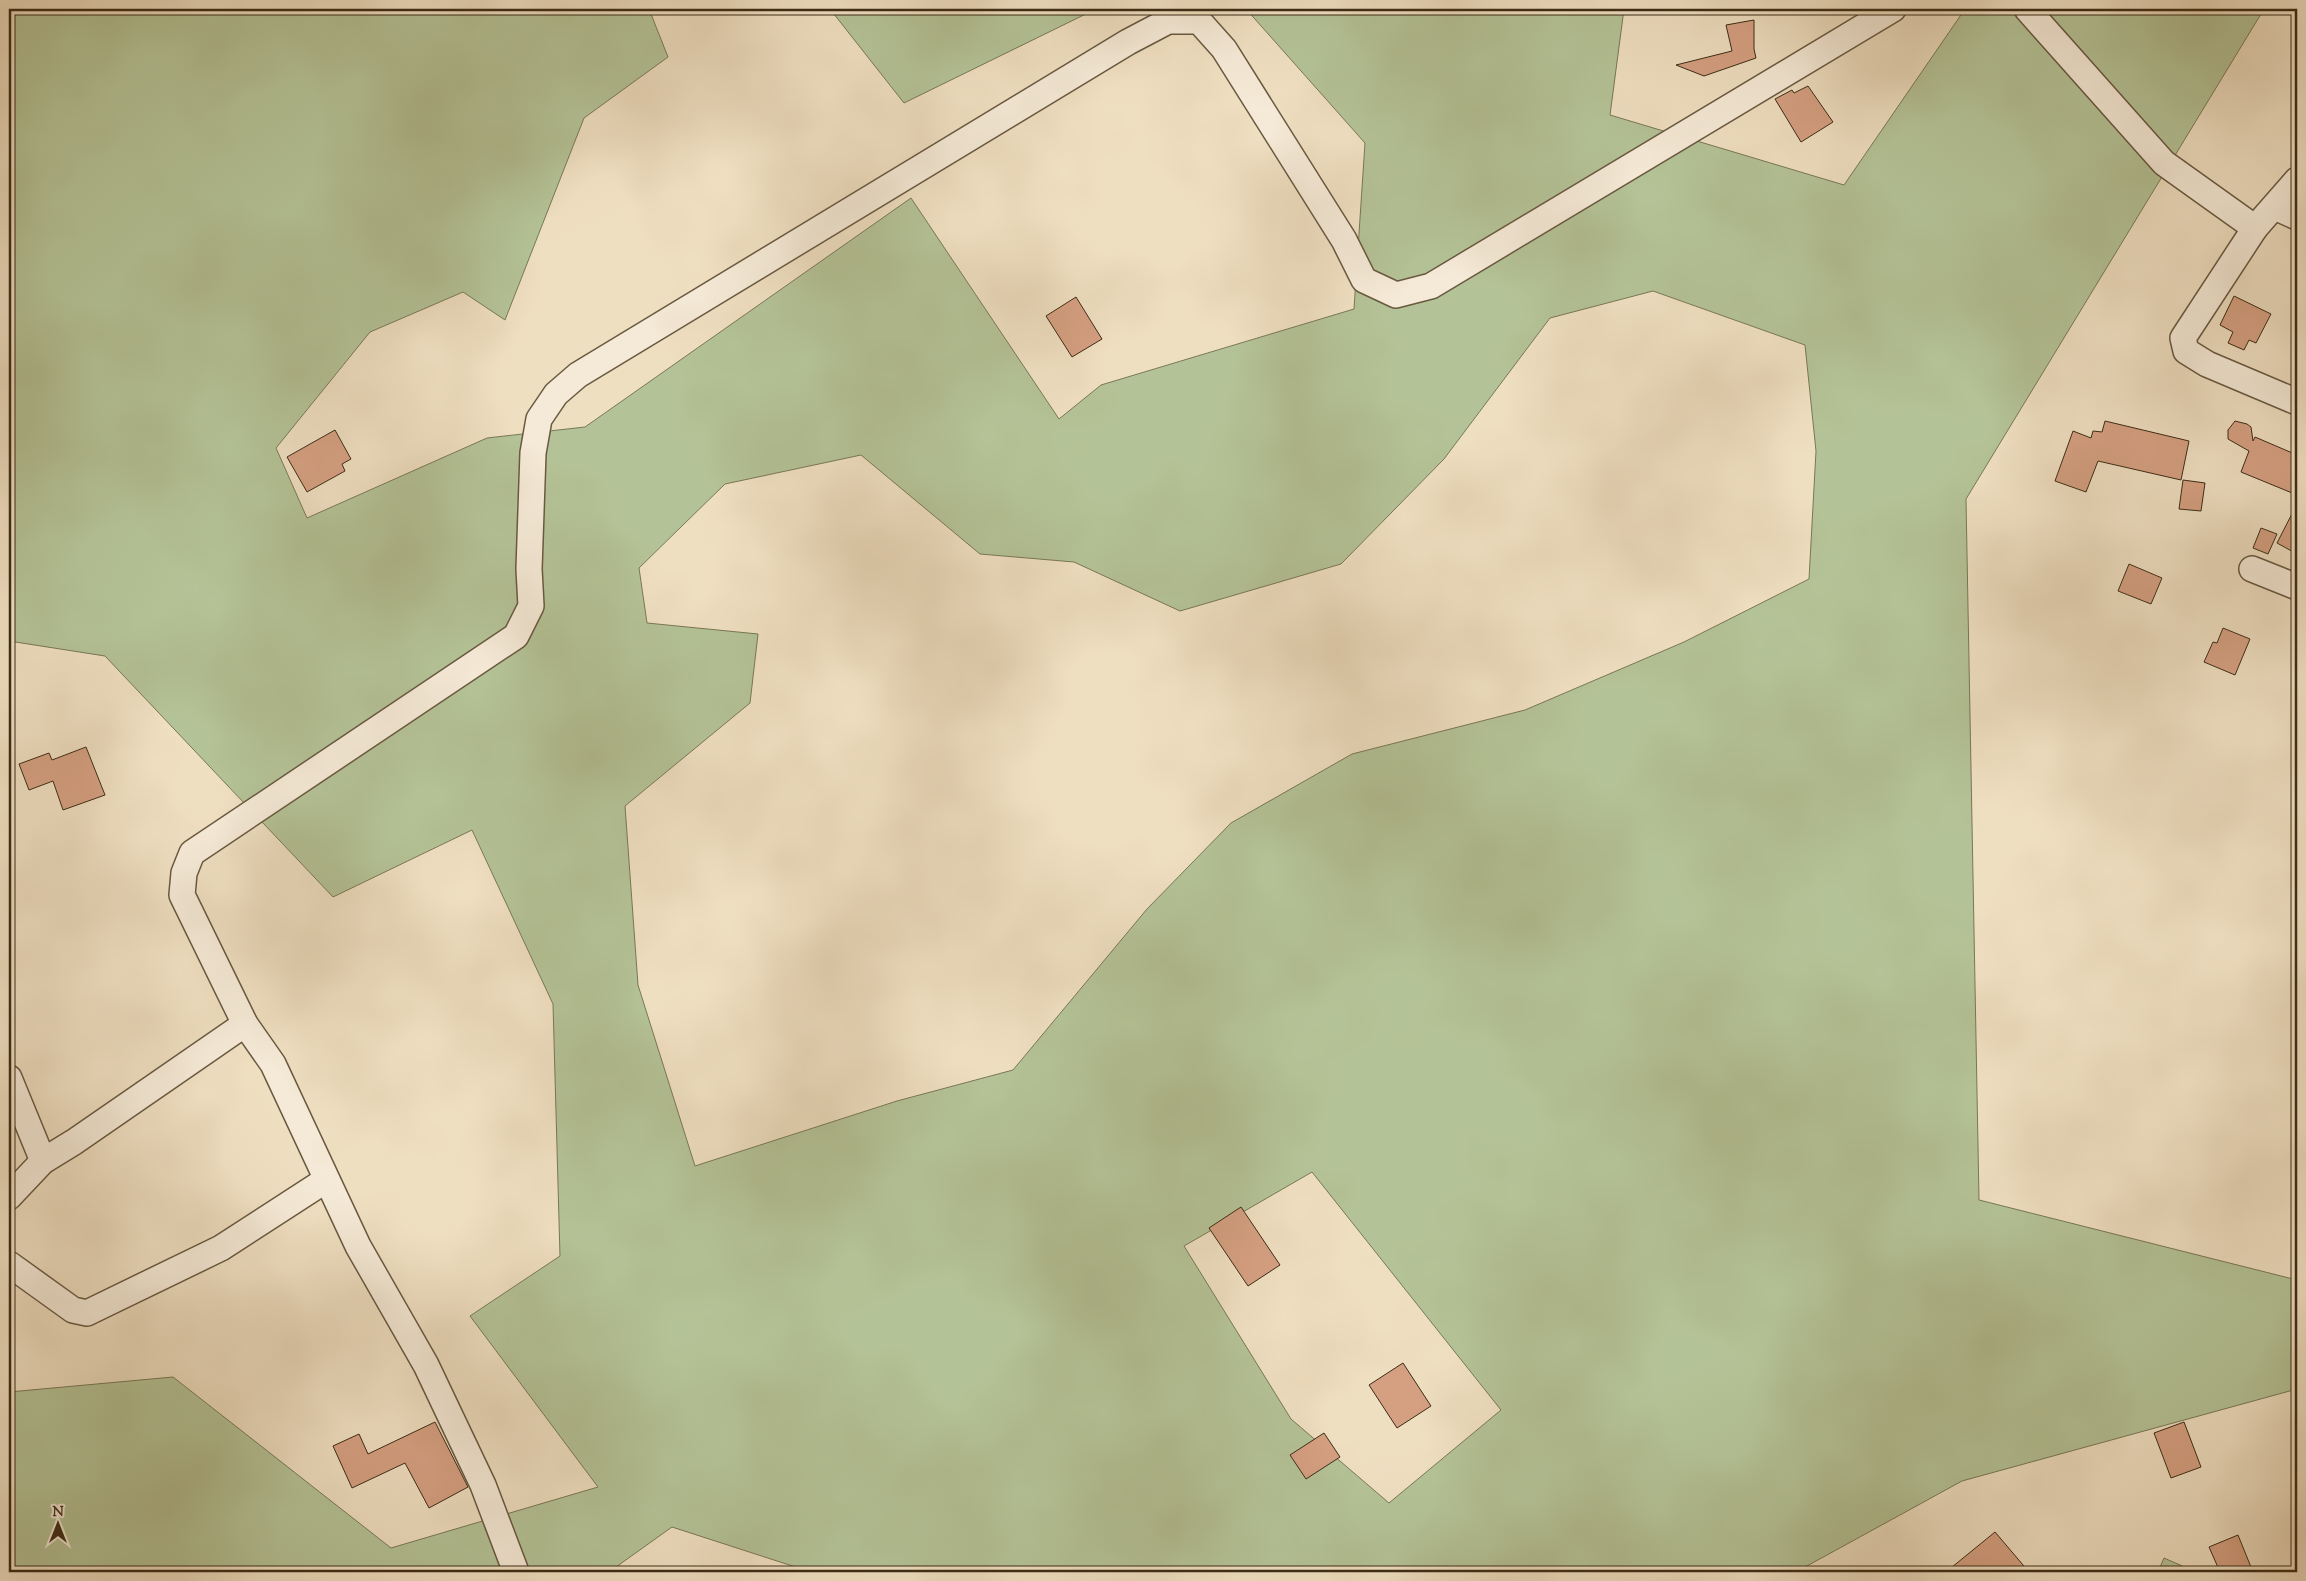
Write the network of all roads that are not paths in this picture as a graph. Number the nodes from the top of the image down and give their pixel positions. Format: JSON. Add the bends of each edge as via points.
{"nodes":[{"id":1,"x":1892,"y":9,"type":"edge"},
{"id":2,"x":2027,"y":9,"type":"edge"},
{"id":3,"x":2297,"y":180,"type":"edge"},
{"id":4,"x":2274,"y":207,"type":"junction"},
{"id":5,"x":2297,"y":216,"type":"edge"},
{"id":6,"x":2255,"y":228,"type":"junction"},
{"id":7,"x":2297,"y":402,"type":"edge"},
{"id":8,"x":2252,"y":569,"type":"dead end"},
{"id":9,"x":2297,"y":586,"type":"edge"},
{"id":10,"x":245,"y":1024,"type":"junction"},
{"id":11,"x":9,"y":1078,"type":"edge"},
{"id":12,"x":43,"y":1160,"type":"junction"},
{"id":13,"x":326,"y":1180,"type":"junction"},
{"id":14,"x":9,"y":1197,"type":"edge"},
{"id":15,"x":9,"y":1264,"type":"edge"},
{"id":16,"x":516,"y":1572,"type":"edge"}],
"edges":[{"from":1,"to":10,"type":"street","via":[[1431,286],[1396,295],[1364,280],[1344,240],[1224,49],[1199,21],[1168,21],[1128,42],[578,375],[556,394],[539,419],[533,453],[531,606],[516,636],[192,853],[184,873],[182,895]]},
{"from":2,"to":6,"type":"street","via":[[2164,163]]},
{"from":3,"to":4,"type":"street"},
{"from":4,"to":5,"type":"street"},
{"from":4,"to":6,"type":"street"},
{"from":6,"to":7,"type":"street","via":[[2183,338],[2186,351],[2207,364]]},
{"from":8,"to":9,"type":"street"},
{"from":10,"to":12,"type":"street","via":[[82,1137]]},
{"from":10,"to":13,"type":"street","via":[[272,1064]]},
{"from":11,"to":12,"type":"street"},
{"from":12,"to":14,"type":"street"},
{"from":13,"to":15,"type":"street","via":[[221,1248],[87,1313],[73,1310]]},
{"from":13,"to":16,"type":"street","via":[[358,1246],[426,1365],[484,1485]]}]}
